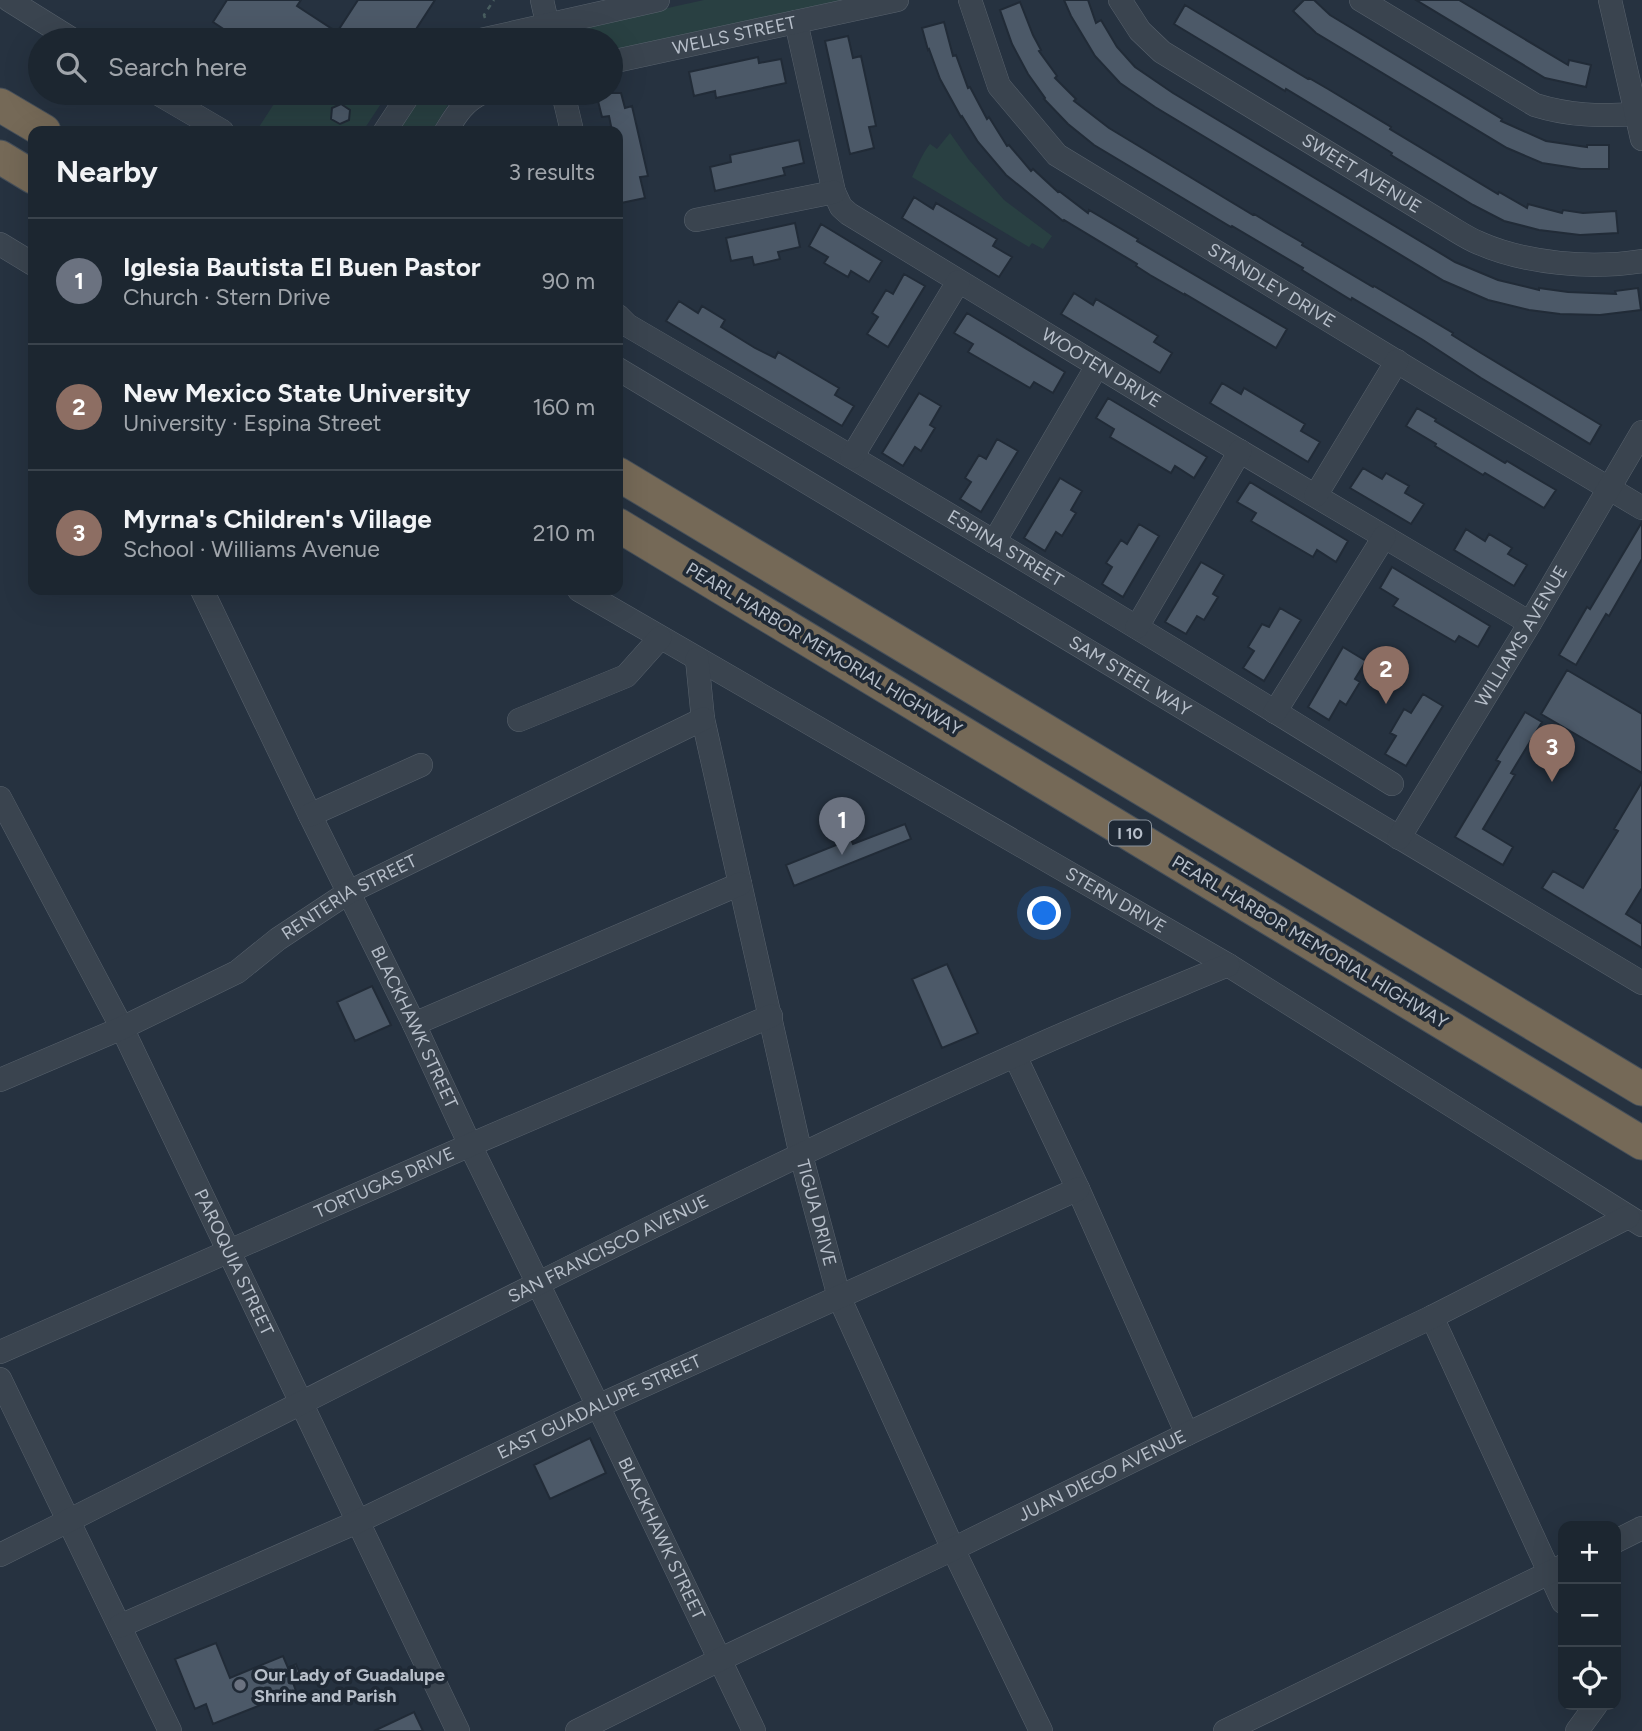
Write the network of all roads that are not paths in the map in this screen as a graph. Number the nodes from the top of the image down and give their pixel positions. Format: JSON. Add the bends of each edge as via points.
{"nodes":[{"id":1,"x":9,"y":0,"type":"edge"},
{"id":2,"x":542,"y":0,"type":"edge"},
{"id":3,"x":658,"y":0,"type":"edge"},
{"id":4,"x":897,"y":0,"type":"edge"},
{"id":5,"x":970,"y":0,"type":"edge"},
{"id":6,"x":1120,"y":0,"type":"edge"},
{"id":7,"x":1361,"y":0,"type":"edge"},
{"id":8,"x":1610,"y":0,"type":"edge"},
{"id":9,"x":796,"y":22,"type":"junction"},
{"id":10,"x":54,"y":28,"type":"edge"},
{"id":11,"x":548,"y":28,"type":"edge"},
{"id":12,"x":563,"y":28,"type":"edge"},
{"id":13,"x":623,"y":59,"type":"edge"},
{"id":14,"x":0,"y":105,"type":"edge"},
{"id":15,"x":178,"y":105,"type":"edge"},
{"id":16,"x":402,"y":105,"type":"edge"},
{"id":17,"x":464,"y":105,"type":"edge"},
{"id":18,"x":566,"y":105,"type":"edge"},
{"id":19,"x":1636,"y":114,"type":"junction"},
{"id":20,"x":36,"y":126,"type":"edge"},
{"id":21,"x":213,"y":126,"type":"edge"},
{"id":22,"x":389,"y":126,"type":"edge"},
{"id":23,"x":449,"y":126,"type":"edge"},
{"id":24,"x":571,"y":126,"type":"edge"},
{"id":25,"x":1642,"y":139,"type":"edge"},
{"id":26,"x":0,"y":157,"type":"edge"},
{"id":27,"x":28,"y":174,"type":"edge"},
{"id":28,"x":834,"y":192,"type":"junction"},
{"id":29,"x":696,"y":220,"type":"dead end"},
{"id":30,"x":0,"y":244,"type":"edge"},
{"id":31,"x":28,"y":261,"type":"edge"},
{"id":32,"x":1642,"y":261,"type":"edge"},
{"id":33,"x":958,"y":282,"type":"junction"},
{"id":34,"x":623,"y":321,"type":"edge"},
{"id":35,"x":1397,"y":361,"type":"junction"},
{"id":36,"x":1097,"y":366,"type":"junction"},
{"id":37,"x":623,"y":372,"type":"edge"},
{"id":38,"x":1642,"y":432,"type":"edge"},
{"id":39,"x":1240,"y":451,"type":"junction"},
{"id":40,"x":852,"y":457,"type":"junction"},
{"id":41,"x":623,"y":477,"type":"edge"},
{"id":42,"x":1608,"y":489,"type":"junction"},
{"id":43,"x":1316,"y":495,"type":"junction"},
{"id":44,"x":1642,"y":508,"type":"edge"},
{"id":45,"x":623,"y":528,"type":"edge"},
{"id":46,"x":1384,"y":537,"type":"junction"},
{"id":47,"x":994,"y":542,"type":"junction"},
{"id":48,"x":204,"y":595,"type":"edge"},
{"id":49,"x":587,"y":595,"type":"edge"},
{"id":50,"x":1530,"y":623,"type":"junction"},
{"id":51,"x":1137,"y":627,"type":"junction"},
{"id":52,"x":660,"y":638,"type":"junction"},
{"id":53,"x":697,"y":659,"type":"junction"},
{"id":54,"x":1275,"y":712,"type":"junction"},
{"id":55,"x":703,"y":719,"type":"junction"},
{"id":56,"x":519,"y":720,"type":"dead end"},
{"id":57,"x":421,"y":765,"type":"dead end"},
{"id":58,"x":1392,"y":784,"type":"dead end"},
{"id":59,"x":0,"y":798,"type":"edge"},
{"id":60,"x":310,"y":815,"type":"junction"},
{"id":61,"x":1399,"y":838,"type":"junction"},
{"id":62,"x":740,"y":884,"type":"junction"},
{"id":63,"x":349,"y":892,"type":"junction"},
{"id":64,"x":1228,"y":965,"type":"junction"},
{"id":65,"x":1642,"y":983,"type":"edge"},
{"id":66,"x":771,"y":1016,"type":"junction"},
{"id":67,"x":414,"y":1024,"type":"junction"},
{"id":68,"x":122,"y":1028,"type":"junction"},
{"id":69,"x":1014,"y":1056,"type":"junction"},
{"id":70,"x":0,"y":1080,"type":"edge"},
{"id":71,"x":1642,"y":1089,"type":"edge"},
{"id":72,"x":1642,"y":1143,"type":"edge"},
{"id":73,"x":470,"y":1145,"type":"junction"},
{"id":74,"x":802,"y":1155,"type":"junction"},
{"id":75,"x":1078,"y":1189,"type":"junction"},
{"id":76,"x":1635,"y":1221,"type":"edge"},
{"id":77,"x":229,"y":1251,"type":"junction"},
{"id":78,"x":539,"y":1283,"type":"junction"},
{"id":79,"x":839,"y":1297,"type":"junction"},
{"id":80,"x":1432,"y":1317,"type":"junction"},
{"id":81,"x":0,"y":1352,"type":"edge"},
{"id":82,"x":0,"y":1379,"type":"edge"},
{"id":83,"x":302,"y":1403,"type":"junction"},
{"id":84,"x":598,"y":1406,"type":"junction"},
{"id":85,"x":1187,"y":1434,"type":"junction"},
{"id":86,"x":69,"y":1521,"type":"junction"},
{"id":87,"x":357,"y":1521,"type":"junction"},
{"id":88,"x":1642,"y":1528,"type":"edge"},
{"id":89,"x":1621,"y":1538,"type":"edge"},
{"id":90,"x":953,"y":1549,"type":"junction"},
{"id":91,"x":0,"y":1555,"type":"edge"},
{"id":92,"x":1557,"y":1569,"type":"edge"},
{"id":93,"x":120,"y":1626,"type":"junction"},
{"id":94,"x":719,"y":1660,"type":"junction"},
{"id":95,"x":1593,"y":1710,"type":"edge"},
{"id":96,"x":170,"y":1731,"type":"edge"},
{"id":97,"x":457,"y":1731,"type":"edge"},
{"id":98,"x":577,"y":1731,"type":"edge"},
{"id":99,"x":754,"y":1731,"type":"edge"},
{"id":100,"x":1041,"y":1731,"type":"edge"},
{"id":101,"x":1225,"y":1731,"type":"edge"},
{"id":102,"x":1577,"y":1731,"type":"edge"}],
"edges":[{"from":1,"to":10,"type":"street"},
{"from":2,"to":11,"type":"street"},
{"from":3,"to":12,"type":"street"},
{"from":4,"to":9,"type":"street","name":"WELLS STREET"},
{"from":5,"to":35,"type":"street","name":"STANDLEY DRIVE","via":[[999,86],[1057,155]]},
{"from":6,"to":32,"type":"street","name":"SWEET AVENUE","via":[[1140,31],[1162,52],[1479,243],[1544,261],[1582,265]]},
{"from":7,"to":19,"type":"street","via":[[1535,106],[1602,116]]},
{"from":8,"to":19,"type":"street"},
{"from":9,"to":13,"type":"street","name":"WELLS STREET"},
{"from":9,"to":28,"type":"street","name":"WOOTEN DRIVE"},
{"from":14,"to":20,"type":"highway"},
{"from":15,"to":21,"type":"street"},
{"from":16,"to":22,"type":"street"},
{"from":17,"to":23,"type":"street"},
{"from":18,"to":24,"type":"street"},
{"from":19,"to":25,"type":"street"},
{"from":26,"to":27,"type":"highway"},
{"from":28,"to":29,"type":"street"},
{"from":28,"to":33,"type":"street","name":"WOOTEN DRIVE","via":[[849,214]]},
{"from":30,"to":31,"type":"street"},
{"from":33,"to":36,"type":"street","name":"WOOTEN DRIVE"},
{"from":33,"to":40,"type":"street"},
{"from":34,"to":40,"type":"street","name":"ESPINA STREET"},
{"from":35,"to":42,"type":"street","name":"STANDLEY DRIVE"},
{"from":35,"to":43,"type":"street"},
{"from":36,"to":39,"type":"street","name":"WOOTEN DRIVE"},
{"from":36,"to":47,"type":"street"},
{"from":37,"to":61,"type":"street","name":"SAM STEEL WAY"},
{"from":38,"to":42,"type":"street","name":"WILLIAMS AVENUE"},
{"from":39,"to":43,"type":"street","name":"WOOTEN DRIVE"},
{"from":39,"to":51,"type":"street"},
{"from":40,"to":47,"type":"street","name":"ESPINA STREET"},
{"from":41,"to":71,"type":"highway","number":"I 10"},
{"from":42,"to":44,"type":"street","name":"STANDLEY DRIVE"},
{"from":42,"to":50,"type":"street","name":"WILLIAMS AVENUE"},
{"from":43,"to":46,"type":"street","name":"WOOTEN DRIVE"},
{"from":45,"to":72,"type":"highway","name":"PEARL HARBOR MEMORIAL HIGHWAY","number":"I 10"},
{"from":46,"to":50,"type":"street","name":"WOOTEN DRIVE"},
{"from":46,"to":54,"type":"street"},
{"from":47,"to":51,"type":"street","name":"ESPINA STREET"},
{"from":48,"to":60,"type":"street","name":"BLACKHAWK STREET"},
{"from":49,"to":52,"type":"street","name":"STERN DRIVE"},
{"from":50,"to":61,"type":"street","name":"WILLIAMS AVENUE"},
{"from":51,"to":54,"type":"street","name":"ESPINA STREET"},
{"from":52,"to":53,"type":"street","name":"STERN DRIVE"},
{"from":52,"to":56,"type":"street","via":[[626,676]]},
{"from":53,"to":55,"type":"street","name":"TIGUA DRIVE"},
{"from":53,"to":64,"type":"street","name":"STERN DRIVE"},
{"from":54,"to":58,"type":"street","name":"ESPINA STREET"},
{"from":55,"to":62,"type":"street","name":"TIGUA DRIVE"},
{"from":55,"to":63,"type":"street","name":"RENTERIA STREET"},
{"from":57,"to":60,"type":"street"},
{"from":59,"to":68,"type":"street","name":"PAROQUIA STREET"},
{"from":60,"to":63,"type":"street","name":"BLACKHAWK STREET"},
{"from":61,"to":65,"type":"street","name":"SAM STEEL WAY"},
{"from":62,"to":66,"type":"street","name":"TIGUA DRIVE"},
{"from":62,"to":67,"type":"street"},
{"from":63,"to":67,"type":"street","name":"BLACKHAWK STREET"},
{"from":63,"to":68,"type":"street","name":"RENTERIA STREET","via":[[237,972]]},
{"from":64,"to":69,"type":"street","name":"SAN FRANCISCO AVENUE"},
{"from":64,"to":76,"type":"street","name":"STERN DRIVE"},
{"from":66,"to":73,"type":"street","name":"TORTUGAS DRIVE"},
{"from":66,"to":74,"type":"street","name":"TIGUA DRIVE"},
{"from":67,"to":73,"type":"street","name":"BLACKHAWK STREET"},
{"from":68,"to":70,"type":"street","name":"RENTERIA STREET"},
{"from":68,"to":77,"type":"street","name":"PAROQUIA STREET"},
{"from":69,"to":74,"type":"street","name":"SAN FRANCISCO AVENUE"},
{"from":69,"to":75,"type":"street"},
{"from":73,"to":77,"type":"street","name":"TORTUGAS DRIVE"},
{"from":73,"to":78,"type":"street","name":"BLACKHAWK STREET"},
{"from":74,"to":78,"type":"street","name":"SAN FRANCISCO AVENUE"},
{"from":74,"to":79,"type":"street","name":"TIGUA DRIVE"},
{"from":75,"to":79,"type":"street","name":"EAST GUADALUPE STREET"},
{"from":75,"to":85,"type":"street"},
{"from":76,"to":80,"type":"street","name":"JUAN DIEGO AVENUE"},
{"from":77,"to":81,"type":"street","name":"TORTUGAS DRIVE"},
{"from":77,"to":83,"type":"street","name":"PAROQUIA STREET"},
{"from":78,"to":83,"type":"street","name":"SAN FRANCISCO AVENUE"},
{"from":78,"to":84,"type":"street","name":"BLACKHAWK STREET"},
{"from":79,"to":84,"type":"street","name":"EAST GUADALUPE STREET"},
{"from":79,"to":90,"type":"street","name":"TIGUA DRIVE"},
{"from":80,"to":85,"type":"street","name":"JUAN DIEGO AVENUE"},
{"from":80,"to":92,"type":"street"},
{"from":82,"to":86,"type":"street"},
{"from":83,"to":86,"type":"street","name":"SAN FRANCISCO AVENUE"},
{"from":83,"to":87,"type":"street","name":"PAROQUIA STREET"},
{"from":84,"to":87,"type":"street","name":"EAST GUADALUPE STREET"},
{"from":84,"to":94,"type":"street","name":"BLACKHAWK STREET"},
{"from":85,"to":90,"type":"street","name":"JUAN DIEGO AVENUE"},
{"from":86,"to":91,"type":"street","name":"SAN FRANCISCO AVENUE"},
{"from":86,"to":93,"type":"street"},
{"from":87,"to":93,"type":"street","name":"EAST GUADALUPE STREET"},
{"from":87,"to":97,"type":"street","name":"PAROQUIA STREET"},
{"from":88,"to":89,"type":"street"},
{"from":90,"to":94,"type":"street","name":"JUAN DIEGO AVENUE"},
{"from":90,"to":100,"type":"street","name":"TIGUA DRIVE"},
{"from":92,"to":101,"type":"street"},
{"from":93,"to":96,"type":"street"},
{"from":94,"to":98,"type":"street","name":"JUAN DIEGO AVENUE"},
{"from":94,"to":99,"type":"street","name":"BLACKHAWK STREET"},
{"from":95,"to":102,"type":"street"}]}
